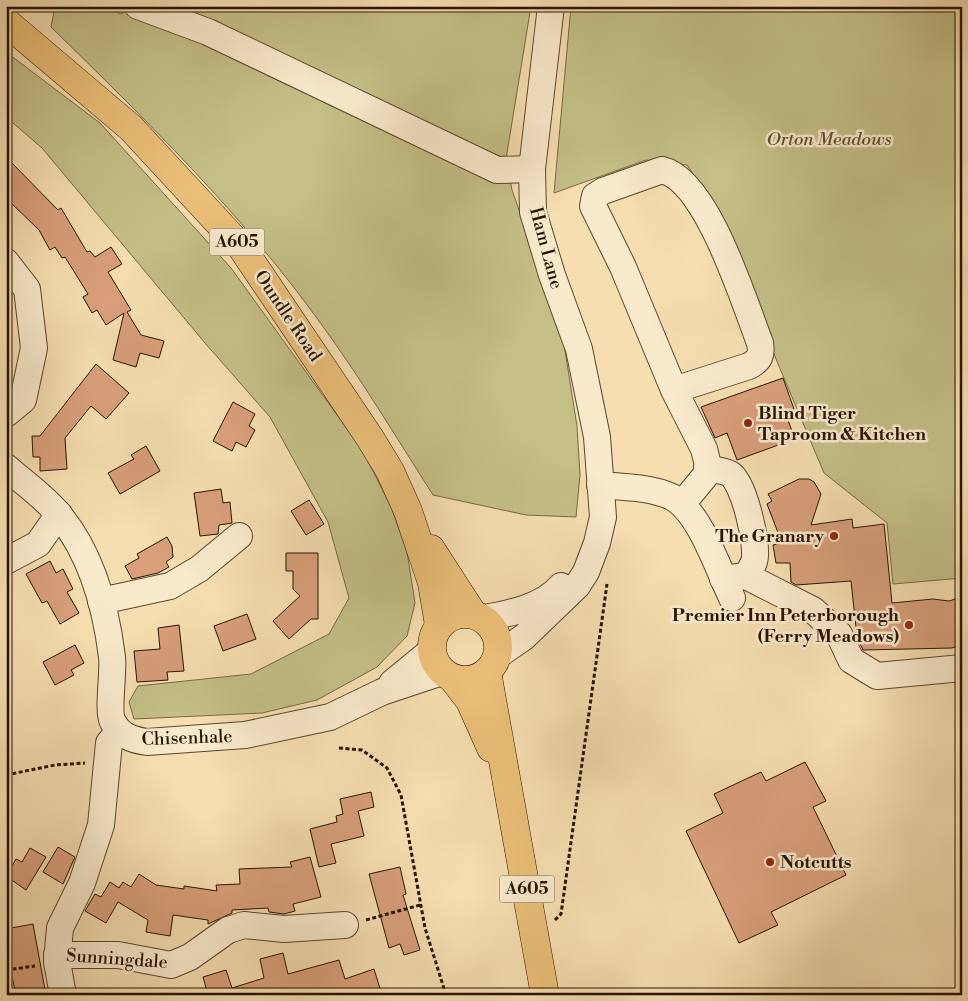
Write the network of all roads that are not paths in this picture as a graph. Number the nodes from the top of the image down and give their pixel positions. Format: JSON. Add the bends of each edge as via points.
{"nodes":[{"id":1,"x":138,"y":6,"type":"edge"},
{"id":2,"x":551,"y":6,"type":"edge"},
{"id":3,"x":6,"y":22,"type":"edge"},
{"id":4,"x":532,"y":169,"type":"junction"},
{"id":5,"x":6,"y":262,"type":"edge"},
{"id":6,"x":674,"y":390,"type":"junction"},
{"id":7,"x":6,"y":414,"type":"edge"},
{"id":8,"x":6,"y":467,"type":"edge"},
{"id":9,"x":707,"y":469,"type":"junction"},
{"id":10,"x":600,"y":486,"type":"junction"},
{"id":11,"x":682,"y":504,"type":"junction"},
{"id":12,"x":408,"y":511,"type":"junction"},
{"id":13,"x":59,"y":514,"type":"junction"},
{"id":14,"x":239,"y":536,"type":"dead end"},
{"id":15,"x":6,"y":561,"type":"edge"},
{"id":16,"x":734,"y":585,"type":"junction"},
{"id":17,"x":101,"y":601,"type":"junction"},
{"id":18,"x":479,"y":616,"type":"junction"},
{"id":19,"x":439,"y":625,"type":"junction"},
{"id":20,"x":493,"y":663,"type":"junction"},
{"id":21,"x":442,"y":667,"type":"junction"},
{"id":22,"x":962,"y":668,"type":"edge"},
{"id":23,"x":119,"y":731,"type":"junction"},
{"id":24,"x":506,"y":783,"type":"junction"},
{"id":25,"x":345,"y":925,"type":"road end"},
{"id":26,"x":57,"y":958,"type":"junction"},
{"id":27,"x":63,"y":995,"type":"edge"},
{"id":28,"x":545,"y":995,"type":"edge"}],
"edges":[{"from":1,"to":4,"type":"street","via":[[208,32],[497,170]]},
{"from":2,"to":4,"type":"street","name":"Ham Lane"},
{"from":3,"to":12,"type":"main road","name":"Oundle Road","number":"A605","via":[[131,128],[242,248],[370,438],[390,471]]},
{"from":4,"to":10,"type":"street","name":"Ham Lane","via":[[533,212],[578,349],[597,437]]},
{"from":5,"to":7,"type":"street","via":[[27,289],[34,348],[23,400]]},
{"from":6,"to":6,"type":"street","via":[[627,276],[593,206],[595,196],[603,191],[662,170],[682,179],[707,213],[760,343],[761,353],[749,366]]},
{"from":6,"to":9,"type":"street","via":[[704,449]]},
{"from":8,"to":13,"type":"street","name":"Chisenhale"},
{"from":9,"to":11,"type":"street","via":[[706,475]]},
{"from":9,"to":16,"type":"street","via":[[730,474],[738,483],[747,507],[754,561]]},
{"from":10,"to":11,"type":"street","via":[[652,491]]},
{"from":10,"to":18,"type":"street","name":"Ham Lane","via":[[577,560],[556,591],[515,612]]},
{"from":10,"to":20,"type":"street","name":"Ham Lane","via":[[603,518],[586,572],[555,610]]},
{"from":11,"to":16,"type":"street","via":[[693,515]]},
{"from":12,"to":18,"type":"main road","name":"Oundle Road"},
{"from":12,"to":19,"type":"main road","name":"Oundle Road","via":[[432,583]]},
{"from":13,"to":15,"type":"street","via":[[38,544]]},
{"from":13,"to":17,"type":"street","name":"Chisenhale","via":[[81,544]]},
{"from":14,"to":17,"type":"street","via":[[199,569],[170,586]]},
{"from":16,"to":22,"type":"street","via":[[813,610],[839,634],[851,660],[877,676]]},
{"from":17,"to":23,"type":"street","name":"Chisenhale","via":[[112,659],[111,720]]},
{"from":18,"to":19,"type":"main road","via":[[461,613]]},
{"from":18,"to":20,"type":"main road","via":[[495,632],[498,643]]},
{"from":19,"to":21,"type":"main road","via":[[432,639]]},
{"from":20,"to":21,"type":"main road","via":[[478,678],[466,681]]},
{"from":20,"to":24,"type":"main road"},
{"from":21,"to":23,"type":"street","name":"Chisenhale","via":[[330,717],[246,735],[148,742],[132,739]]},
{"from":21,"to":24,"type":"main road","via":[[470,701]]},
{"from":23,"to":26,"type":"street","name":"Sunningdale","via":[[109,743],[100,825],[82,883],[60,928]]},
{"from":24,"to":28,"type":"main road","number":"A605"},
{"from":25,"to":26,"type":"street","name":"Sunningdale","via":[[284,929],[244,924],[228,930],[190,957],[171,965],[118,956]]},
{"from":26,"to":27,"type":"street","name":"Sunningdale"}]}
